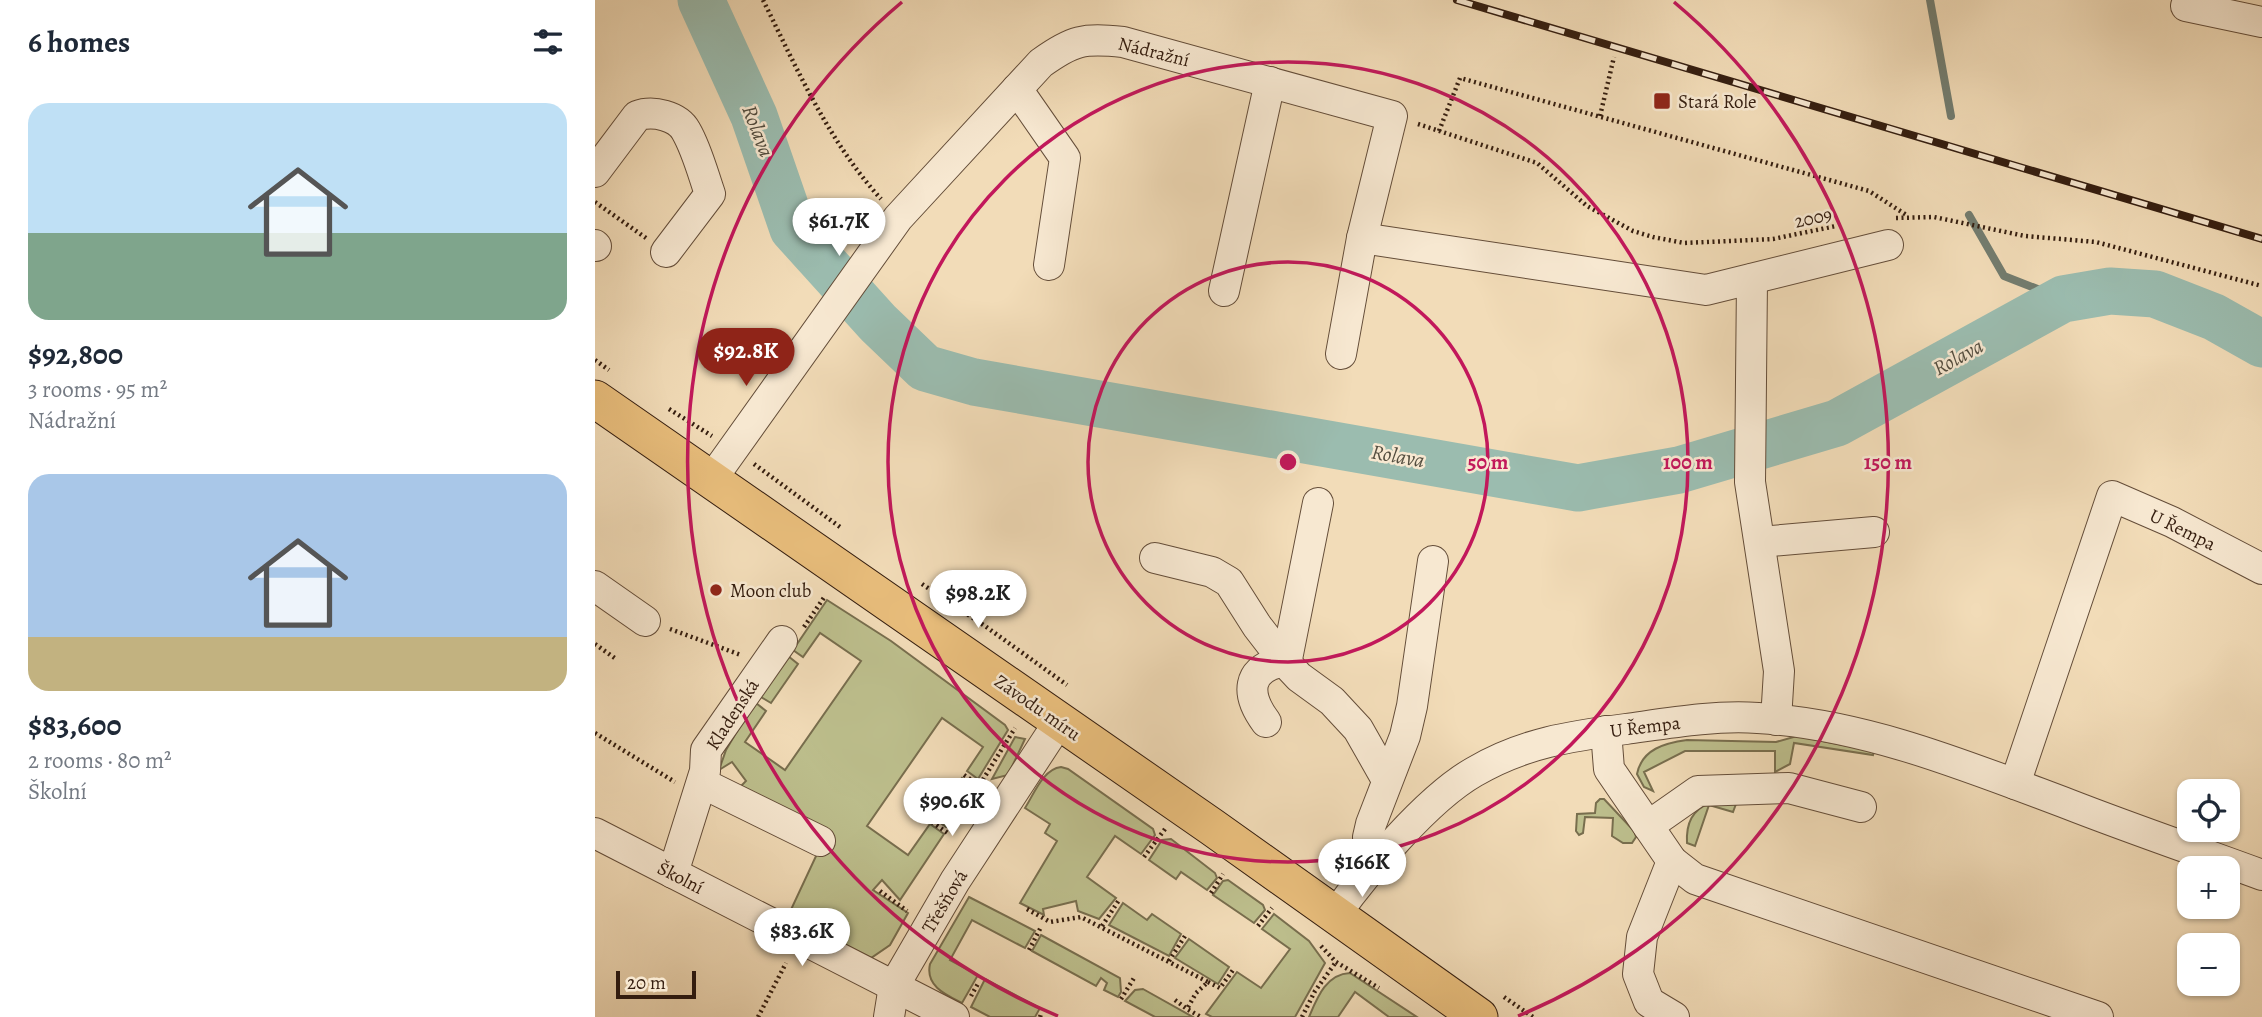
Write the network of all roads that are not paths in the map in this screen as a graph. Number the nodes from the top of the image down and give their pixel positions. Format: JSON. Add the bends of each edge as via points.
{"nodes":[{"id":1,"x":2186,"y":6,"type":"dead end"},
{"id":2,"x":2262,"y":22,"type":"edge"},
{"id":3,"x":1270,"y":82,"type":"junction"},
{"id":4,"x":1017,"y":89,"type":"junction"},
{"id":5,"x":595,"y":172,"type":"edge"},
{"id":6,"x":1888,"y":232,"type":"road end"},
{"id":7,"x":1362,"y":237,"type":"junction"},
{"id":8,"x":666,"y":252,"type":"road end"},
{"id":9,"x":1049,"y":265,"type":"dead end"},
{"id":10,"x":1752,"y":279,"type":"junction"},
{"id":11,"x":1224,"y":290,"type":"dead end"},
{"id":12,"x":1341,"y":354,"type":"dead end"},
{"id":13,"x":595,"y":400,"type":"edge"},
{"id":14,"x":711,"y":480,"type":"junction"},
{"id":15,"x":1318,"y":503,"type":"dead end"},
{"id":16,"x":1874,"y":532,"type":"dead end"},
{"id":17,"x":1760,"y":542,"type":"junction"},
{"id":18,"x":1155,"y":558,"type":"dead end"},
{"id":19,"x":1433,"y":561,"type":"dead end"},
{"id":20,"x":2262,"y":569,"type":"edge"},
{"id":21,"x":595,"y":586,"type":"edge"},
{"id":22,"x":645,"y":621,"type":"road end"},
{"id":23,"x":782,"y":641,"type":"dead end"},
{"id":24,"x":1285,"y":662,"type":"junction"},
{"id":25,"x":1776,"y":720,"type":"junction"},
{"id":26,"x":1059,"y":722,"type":"junction"},
{"id":27,"x":1266,"y":722,"type":"dead end"},
{"id":28,"x":1606,"y":731,"type":"junction"},
{"id":29,"x":1387,"y":780,"type":"junction"},
{"id":30,"x":689,"y":783,"type":"junction"},
{"id":31,"x":2015,"y":784,"type":"junction"},
{"id":32,"x":1861,"y":807,"type":"dead end"},
{"id":33,"x":1648,"y":826,"type":"junction"},
{"id":34,"x":595,"y":834,"type":"edge"},
{"id":35,"x":820,"y":841,"type":"dead end"},
{"id":36,"x":1672,"y":861,"type":"junction"},
{"id":37,"x":1369,"y":872,"type":"junction"},
{"id":38,"x":673,"y":873,"type":"junction"},
{"id":39,"x":2262,"y":875,"type":"edge"},
{"id":40,"x":1335,"y":915,"type":"junction"},
{"id":41,"x":894,"y":986,"type":"junction"},
{"id":42,"x":889,"y":1017,"type":"edge"},
{"id":43,"x":954,"y":1017,"type":"edge"},
{"id":44,"x":1479,"y":1017,"type":"edge"},
{"id":45,"x":1674,"y":1017,"type":"edge"},
{"id":46,"x":2098,"y":1017,"type":"edge"}],
"edges":[{"from":1,"to":2,"type":"street"},
{"from":3,"to":4,"type":"street","name":"Nádražní","via":[[1123,42],[1090,39],[1064,47]]},
{"from":3,"to":7,"type":"street","name":"Nádražní","via":[[1392,116]]},
{"from":3,"to":11,"type":"street"},
{"from":4,"to":9,"type":"street","via":[[1065,158]]},
{"from":4,"to":14,"type":"street","name":"Nádražní","via":[[898,218]]},
{"from":5,"to":8,"type":"street","via":[[637,116],[660,114],[686,129],[711,194]]},
{"from":6,"to":10,"type":"street"},
{"from":7,"to":10,"type":"street","via":[[1706,290]]},
{"from":7,"to":12,"type":"street"},
{"from":10,"to":17,"type":"street","via":[[1750,482]]},
{"from":13,"to":14,"type":"main road","name":"Závodu míru"},
{"from":14,"to":26,"type":"main road","name":"Závodu míru"},
{"from":15,"to":24,"type":"street"},
{"from":16,"to":17,"type":"street"},
{"from":17,"to":25,"type":"street","via":[[1779,671]]},
{"from":18,"to":24,"type":"street","via":[[1212,572],[1229,582]]},
{"from":19,"to":29,"type":"street","via":[[1412,706]]},
{"from":20,"to":31,"type":"street","name":"U Řempa","via":[[2112,496]]},
{"from":21,"to":22,"type":"street"},
{"from":23,"to":30,"type":"street","name":"Kladenská","via":[[706,750],[705,771]]},
{"from":24,"to":27,"type":"street","via":[[1265,666],[1252,683],[1251,693]]},
{"from":24,"to":29,"type":"street","via":[[1358,729]]},
{"from":25,"to":28,"type":"street","name":"U Řempa","via":[[1685,721]]},
{"from":25,"to":31,"type":"street","name":"U Řempa","via":[[1831,726]]},
{"from":26,"to":40,"type":"main road","name":"Závodu míru"},
{"from":26,"to":41,"type":"street","name":"Třešňová","via":[[955,881]]},
{"from":28,"to":33,"type":"street","via":[[1609,769]]},
{"from":28,"to":37,"type":"street","name":"U Řempa","via":[[1566,736],[1512,753],[1473,772],[1444,794]]},
{"from":29,"to":37,"type":"street","via":[[1368,837]]},
{"from":30,"to":35,"type":"street"},
{"from":30,"to":38,"type":"street","name":"Kladenská"},
{"from":31,"to":39,"type":"street","name":"U Řempa"},
{"from":32,"to":33,"type":"street","via":[[1789,788],[1699,791]]},
{"from":33,"to":36,"type":"street"},
{"from":34,"to":38,"type":"street","name":"Školní"},
{"from":36,"to":45,"type":"street","via":[[1642,937],[1638,974],[1649,1002]]},
{"from":36,"to":46,"type":"street","via":[[1695,879]]},
{"from":37,"to":40,"type":"street","name":"U Řempa"},
{"from":38,"to":41,"type":"street","name":"Školní"},
{"from":40,"to":44,"type":"main road","name":"Závodu míru"},
{"from":41,"to":42,"type":"street","name":"Třešňová"},
{"from":41,"to":43,"type":"street","name":"Školní"}]}
